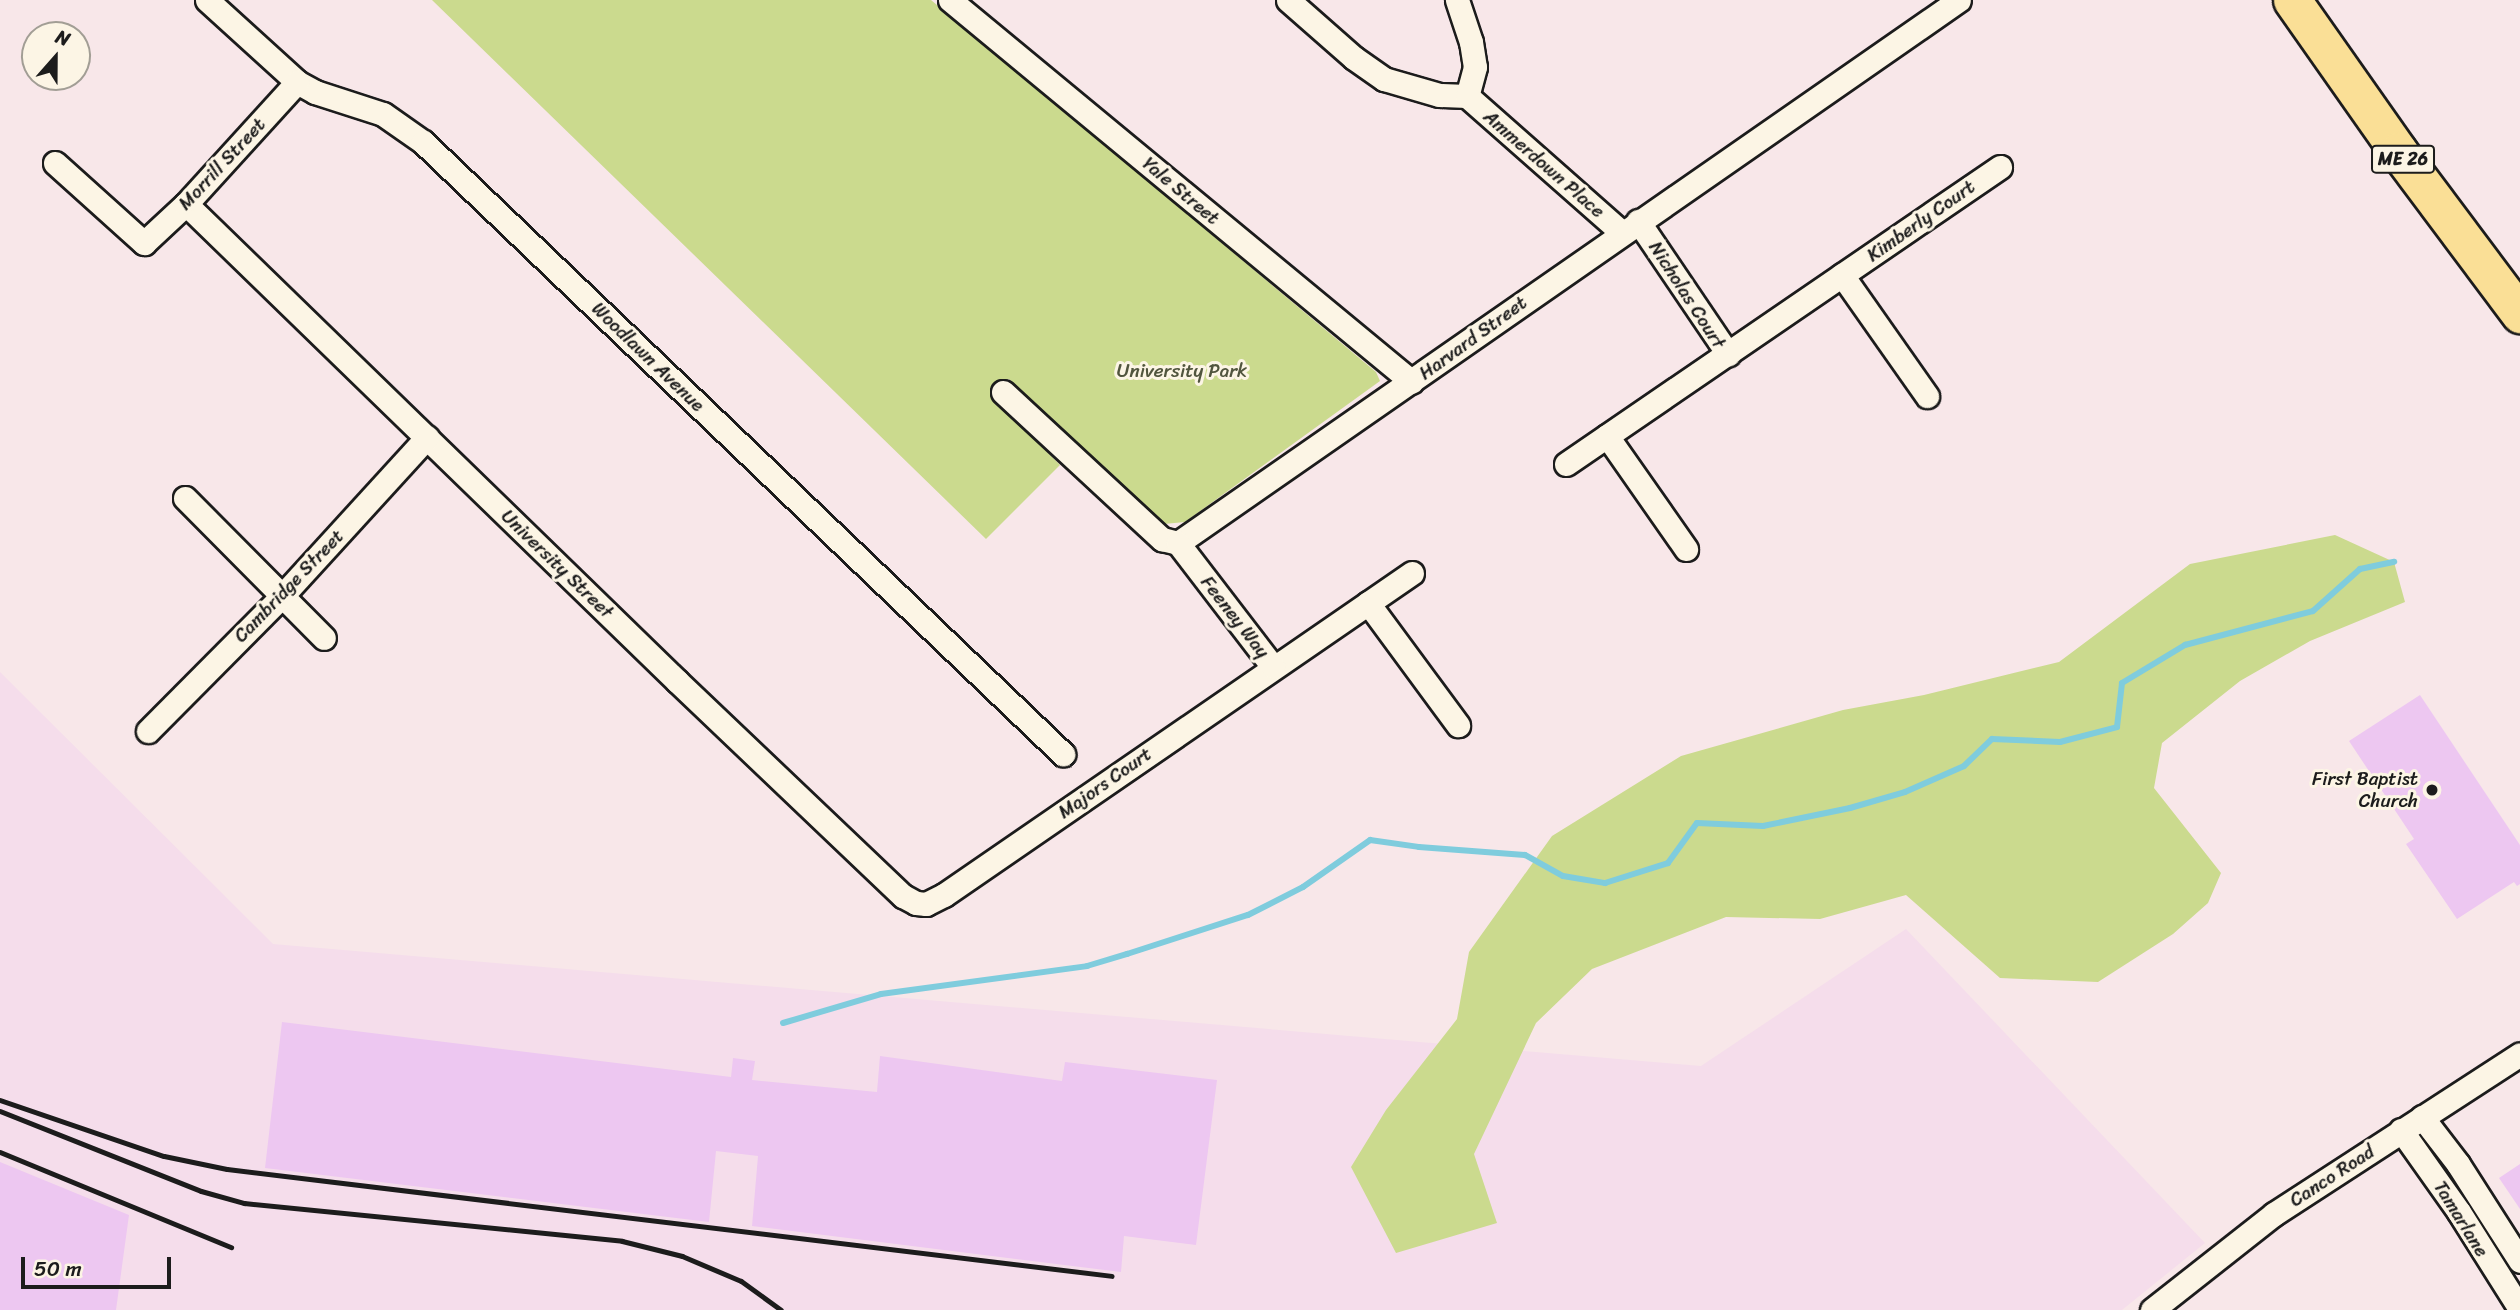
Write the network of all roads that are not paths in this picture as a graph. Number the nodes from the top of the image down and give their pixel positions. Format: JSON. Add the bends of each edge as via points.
{"nodes":[{"id":1,"x":207,"y":0,"type":"edge"},
{"id":2,"x":950,"y":0,"type":"edge"},
{"id":3,"x":1288,"y":0,"type":"edge"},
{"id":4,"x":1457,"y":0,"type":"edge"},
{"id":5,"x":1959,"y":0,"type":"edge"},
{"id":6,"x":2292,"y":0,"type":"edge"},
{"id":7,"x":297,"y":82,"type":"junction"},
{"id":8,"x":1467,"y":96,"type":"junction"},
{"id":9,"x":55,"y":163,"type":"dead end"},
{"id":10,"x":2000,"y":167,"type":"dead end"},
{"id":11,"x":186,"y":204,"type":"junction"},
{"id":12,"x":1630,"y":227,"type":"junction"},
{"id":13,"x":1842,"y":275,"type":"junction"},
{"id":14,"x":2520,"y":314,"type":"edge"},
{"id":15,"x":1728,"y":354,"type":"junction"},
{"id":16,"x":1412,"y":382,"type":"junction"},
{"id":17,"x":1003,"y":392,"type":"dead end"},
{"id":18,"x":1927,"y":396,"type":"dead end"},
{"id":19,"x":1607,"y":436,"type":"junction"},
{"id":20,"x":427,"y":437,"type":"junction"},
{"id":21,"x":1566,"y":464,"type":"dead end"},
{"id":22,"x":185,"y":498,"type":"dead end"},
{"id":23,"x":1178,"y":542,"type":"junction"},
{"id":24,"x":1686,"y":549,"type":"dead end"},
{"id":25,"x":1412,"y":573,"type":"dead end"},
{"id":26,"x":282,"y":596,"type":"junction"},
{"id":27,"x":1368,"y":603,"type":"junction"},
{"id":28,"x":324,"y":638,"type":"dead end"},
{"id":29,"x":1273,"y":667,"type":"junction"},
{"id":30,"x":1458,"y":726,"type":"dead end"},
{"id":31,"x":148,"y":731,"type":"dead end"},
{"id":32,"x":1063,"y":754,"type":"dead end"},
{"id":33,"x":937,"y":900,"type":"joint"},
{"id":34,"x":2520,"y":1054,"type":"edge"},
{"id":35,"x":2422,"y":1117,"type":"junction"},
{"id":36,"x":2400,"y":1130,"type":"junction"},
{"id":37,"x":2520,"y":1261,"type":"edge"},
{"id":38,"x":2520,"y":1309,"type":"edge"},
{"id":39,"x":2152,"y":1310,"type":"edge"}],
"edges":[{"from":1,"to":7,"type":"street","name":"Woodlawn Avenue"},
{"from":2,"to":16,"type":"street","name":"Yale Street"},
{"from":3,"to":8,"type":"street","name":"Ammerdown Place","via":[[1384,79],[1439,95]]},
{"from":4,"to":8,"type":"street","name":"Ammerdown Place","via":[[1475,67]]},
{"from":5,"to":12,"type":"street","name":"Harvard Street"},
{"from":6,"to":14,"type":"main road","number":"ME 26"},
{"from":7,"to":11,"type":"street","name":"Morrill Street"},
{"from":7,"to":32,"type":"street","name":"Woodlawn Avenue","via":[[383,114],[422,142]]},
{"from":8,"to":12,"type":"street","name":"Ammerdown Place"},
{"from":9,"to":11,"type":"street","name":"Morrill Street","via":[[144,243]]},
{"from":10,"to":13,"type":"street","name":"Kimberly Court"},
{"from":11,"to":20,"type":"street","name":"University Street"},
{"from":12,"to":15,"type":"street","name":"Nicholas Court"},
{"from":12,"to":16,"type":"street","name":"Harvard Street"},
{"from":13,"to":15,"type":"street","name":"Kimberly Court"},
{"from":13,"to":18,"type":"street"},
{"from":15,"to":19,"type":"street","name":"Nicholas Court"},
{"from":16,"to":23,"type":"street","name":"Harvard Street"},
{"from":17,"to":23,"type":"street","via":[[1162,539]]},
{"from":19,"to":21,"type":"street","name":"Nicholas Court"},
{"from":19,"to":24,"type":"street"},
{"from":20,"to":26,"type":"street","name":"Cambridge Street"},
{"from":20,"to":33,"type":"street","name":"University Street","via":[[903,895],[916,903]]},
{"from":22,"to":26,"type":"street"},
{"from":23,"to":29,"type":"street","name":"Feeney Way"},
{"from":25,"to":27,"type":"street","name":"Feeney Way"},
{"from":26,"to":28,"type":"street"},
{"from":26,"to":31,"type":"street","name":"Cambridge Street"},
{"from":27,"to":29,"type":"street","name":"Feeney Way"},
{"from":27,"to":30,"type":"street"},
{"from":29,"to":33,"type":"street","name":"Majors Court"},
{"from":34,"to":35,"type":"street","name":"Canco Road"},
{"from":35,"to":36,"type":"street","name":"Canco Road"},
{"from":35,"to":37,"type":"street","name":"Tamarlane"},
{"from":36,"to":38,"type":"street","name":"Tamarlane"},
{"from":36,"to":39,"type":"street","name":"Canco Road","via":[[2274,1214]]}]}
